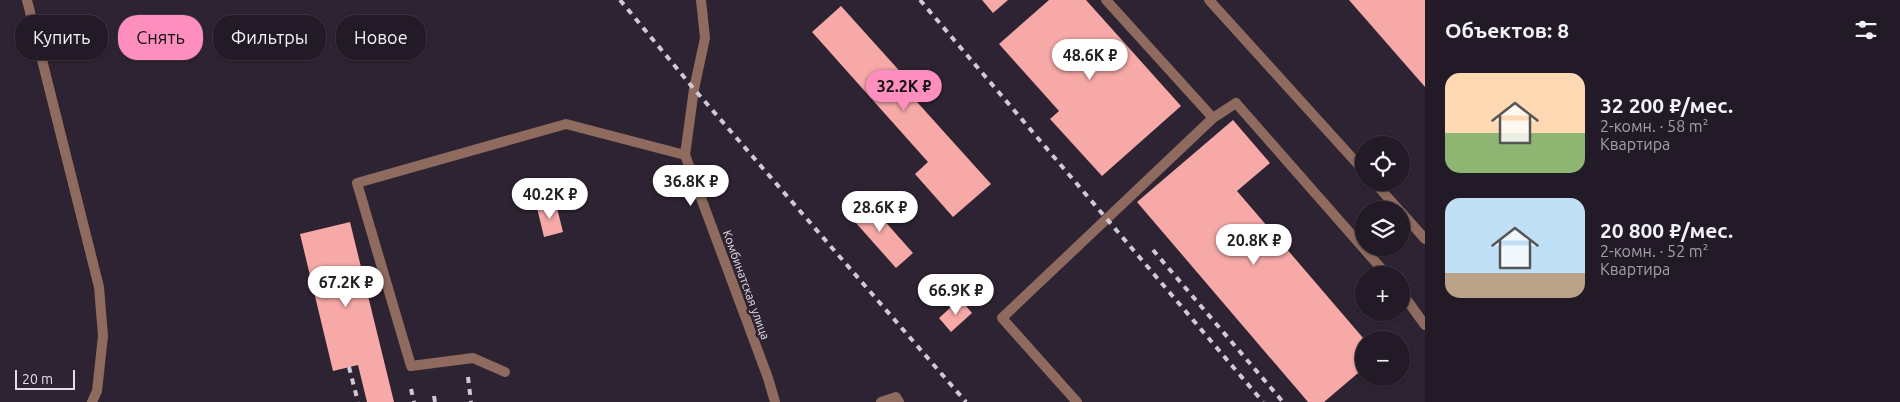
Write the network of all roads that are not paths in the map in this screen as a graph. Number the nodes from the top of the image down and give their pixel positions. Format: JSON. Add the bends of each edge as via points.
{"nodes":[{"id":1,"x":27,"y":0,"type":"edge"},
{"id":2,"x":700,"y":0,"type":"edge"},
{"id":3,"x":1106,"y":0,"type":"edge"},
{"id":4,"x":1209,"y":0,"type":"edge"},
{"id":5,"x":1213,"y":118,"type":"junction"},
{"id":6,"x":685,"y":155,"type":"junction"},
{"id":7,"x":1355,"y":161,"type":"edge"},
{"id":8,"x":1382,"y":191,"type":"edge"},
{"id":9,"x":1391,"y":201,"type":"edge"},
{"id":10,"x":1410,"y":222,"type":"edge"},
{"id":11,"x":1425,"y":238,"type":"edge"},
{"id":12,"x":1379,"y":266,"type":"edge"},
{"id":13,"x":1410,"y":304,"type":"edge"},
{"id":14,"x":1425,"y":325,"type":"edge"},
{"id":15,"x":505,"y":372,"type":"dead end"},
{"id":16,"x":92,"y":402,"type":"edge"},
{"id":17,"x":775,"y":402,"type":"edge"},
{"id":18,"x":881,"y":402,"type":"edge"},
{"id":19,"x":899,"y":402,"type":"edge"},
{"id":20,"x":1077,"y":402,"type":"edge"}],
"edges":[{"from":1,"to":16,"type":"street","via":[[99,287],[103,336],[97,391]]},
{"from":2,"to":6,"type":"street","name":"Комбинатская улица","via":[[705,38]]},
{"from":3,"to":5,"type":"street"},
{"from":4,"to":7,"type":"street"},
{"from":5,"to":12,"type":"street","via":[[1236,103]]},
{"from":5,"to":20,"type":"street","via":[[1002,318]]},
{"from":6,"to":15,"type":"street","via":[[566,124],[357,183],[411,366],[473,358]]},
{"from":6,"to":17,"type":"street","name":"Комбинатская улица"},
{"from":8,"to":9,"type":"street"},
{"from":10,"to":11,"type":"street"},
{"from":13,"to":14,"type":"street"},
{"from":18,"to":19,"type":"street","via":[[896,397]]}]}
